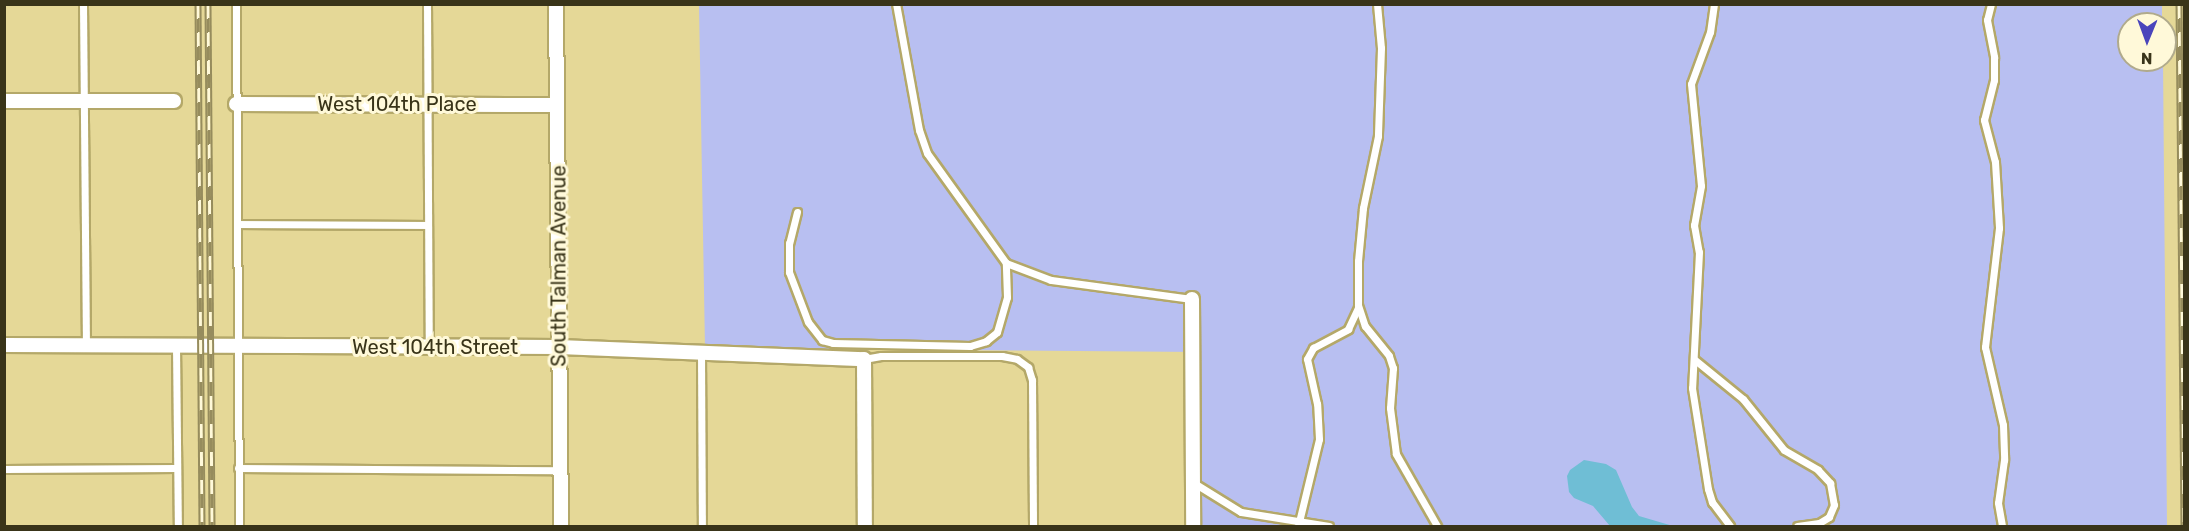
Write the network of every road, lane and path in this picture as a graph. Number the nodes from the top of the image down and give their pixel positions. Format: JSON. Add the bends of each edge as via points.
{"nodes":[{"id":1,"x":83,"y":4,"type":"edge"},
{"id":2,"x":236,"y":4,"type":"edge"},
{"id":3,"x":426,"y":4,"type":"edge"},
{"id":4,"x":556,"y":4,"type":"edge"},
{"id":5,"x":896,"y":4,"type":"edge"},
{"id":6,"x":1377,"y":4,"type":"edge"},
{"id":7,"x":1714,"y":4,"type":"edge"},
{"id":8,"x":1991,"y":4,"type":"edge"},
{"id":9,"x":4,"y":101,"type":"edge"},
{"id":10,"x":84,"y":101,"type":"junction"},
{"id":11,"x":174,"y":101,"type":"dead end"},
{"id":12,"x":236,"y":104,"type":"junction"},
{"id":13,"x":428,"y":104,"type":"junction"},
{"id":14,"x":557,"y":105,"type":"junction"},
{"id":15,"x":796,"y":212,"type":"dead end"},
{"id":16,"x":237,"y":224,"type":"junction"},
{"id":17,"x":428,"y":225,"type":"junction"},
{"id":18,"x":1006,"y":263,"type":"junction"},
{"id":19,"x":1192,"y":299,"type":"joint"},
{"id":20,"x":1358,"y":305,"type":"junction"},
{"id":21,"x":4,"y":345,"type":"edge"},
{"id":22,"x":86,"y":345,"type":"junction"},
{"id":23,"x":176,"y":346,"type":"junction"},
{"id":24,"x":238,"y":346,"type":"junction"},
{"id":25,"x":429,"y":347,"type":"junction"},
{"id":26,"x":559,"y":347,"type":"junction"},
{"id":27,"x":701,"y":354,"type":"junction"},
{"id":28,"x":864,"y":359,"type":"junction"},
{"id":29,"x":1695,"y":360,"type":"junction"},
{"id":30,"x":177,"y":468,"type":"junction"},
{"id":31,"x":238,"y":468,"type":"junction"},
{"id":32,"x":4,"y":469,"type":"edge"},
{"id":33,"x":561,"y":470,"type":"junction"},
{"id":34,"x":1193,"y":482,"type":"junction"},
{"id":35,"x":1299,"y":524,"type":"edge"},
{"id":36,"x":178,"y":526,"type":"edge"},
{"id":37,"x":239,"y":526,"type":"edge"},
{"id":38,"x":561,"y":526,"type":"edge"},
{"id":39,"x":702,"y":526,"type":"edge"},
{"id":40,"x":865,"y":526,"type":"edge"},
{"id":41,"x":1033,"y":526,"type":"edge"},
{"id":42,"x":1193,"y":526,"type":"edge"},
{"id":43,"x":1329,"y":526,"type":"edge"},
{"id":44,"x":1437,"y":526,"type":"edge"},
{"id":45,"x":1730,"y":526,"type":"edge"},
{"id":46,"x":1797,"y":526,"type":"edge"},
{"id":47,"x":2002,"y":526,"type":"edge"}],
"edges":[{"from":1,"to":10,"type":"lane"},
{"from":2,"to":12,"type":"lane"},
{"from":3,"to":13,"type":"lane"},
{"from":4,"to":14,"type":"street","name":"South Talman Avenue"},
{"from":5,"to":18,"type":"lane","via":[[919,130],[927,153]]},
{"from":6,"to":20,"type":"lane","via":[[1381,48],[1378,136],[1361,218]]},
{"from":7,"to":29,"type":"lane","via":[[1710,32],[1691,84],[1701,186],[1694,225],[1699,252]]},
{"from":8,"to":47,"type":"lane","via":[[1987,20],[1994,80],[1984,120],[1995,162],[1999,241],[1985,347],[2003,425],[2004,460],[1998,503]]},
{"from":9,"to":10,"type":"street"},
{"from":10,"to":11,"type":"street"},
{"from":10,"to":22,"type":"lane"},
{"from":12,"to":13,"type":"street","name":"West 104th Place"},
{"from":12,"to":16,"type":"lane"},
{"from":13,"to":14,"type":"street","name":"West 104th Place"},
{"from":13,"to":17,"type":"lane"},
{"from":14,"to":26,"type":"street","name":"South Talman Avenue"},
{"from":15,"to":18,"type":"lane","via":[[789,243],[789,272],[808,322],[817,336],[828,343],[970,346],[986,341],[997,332],[1004,312]]},
{"from":16,"to":17,"type":"lane"},
{"from":16,"to":24,"type":"lane"},
{"from":17,"to":25,"type":"lane"},
{"from":18,"to":19,"type":"lane","via":[[1051,280]]},
{"from":19,"to":34,"type":"street"},
{"from":20,"to":35,"type":"lane","via":[[1348,329],[1313,348],[1307,359],[1317,404],[1319,440]]},
{"from":20,"to":44,"type":"lane","via":[[1365,326],[1389,356],[1393,368],[1390,408],[1396,454]]},
{"from":21,"to":22,"type":"street","name":"West 104th Street"},
{"from":22,"to":23,"type":"street","name":"West 104th Street"},
{"from":23,"to":24,"type":"street","name":"West 104th Street"},
{"from":23,"to":30,"type":"lane"},
{"from":24,"to":25,"type":"street","name":"West 104th Street"},
{"from":24,"to":31,"type":"lane"},
{"from":25,"to":26,"type":"street","name":"West 104th Street"},
{"from":26,"to":27,"type":"street","name":"West 104th Street"},
{"from":26,"to":33,"type":"street","name":"South Talman Avenue"},
{"from":27,"to":28,"type":"street","name":"West 104th Street"},
{"from":27,"to":39,"type":"lane"},
{"from":28,"to":40,"type":"street"},
{"from":28,"to":41,"type":"lane","via":[[1002,356],[1017,359],[1028,368],[1032,380]]},
{"from":29,"to":45,"type":"lane","via":[[1693,400],[1701,427],[1706,480],[1713,502]]},
{"from":29,"to":46,"type":"lane","via":[[1743,399],[1784,450],[1818,470],[1830,483],[1834,505],[1829,517],[1819,523]]},
{"from":30,"to":32,"type":"lane"},
{"from":30,"to":36,"type":"lane"},
{"from":31,"to":33,"type":"lane"},
{"from":31,"to":37,"type":"lane"},
{"from":33,"to":38,"type":"street","name":"South Talman Avenue"},
{"from":34,"to":35,"type":"lane","via":[[1240,512]]},
{"from":34,"to":42,"type":"street"},
{"from":35,"to":43,"type":"lane"}]}
